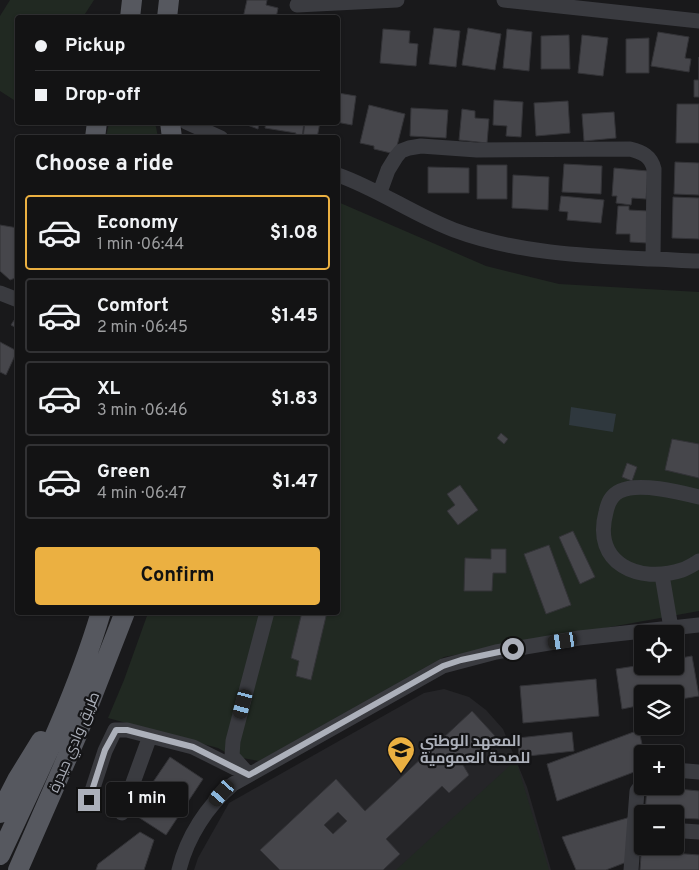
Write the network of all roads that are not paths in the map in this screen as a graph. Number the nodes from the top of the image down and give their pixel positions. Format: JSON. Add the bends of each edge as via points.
{"nodes":[{"id":1,"x":132,"y":0,"type":"edge"},
{"id":2,"x":169,"y":0,"type":"edge"},
{"id":3,"x":397,"y":0,"type":"edge"},
{"id":4,"x":504,"y":0,"type":"edge"},
{"id":5,"x":295,"y":6,"type":"edge"},
{"id":6,"x":130,"y":15,"type":"edge"},
{"id":7,"x":167,"y":15,"type":"edge"},
{"id":8,"x":699,"y":21,"type":"edge"},
{"id":9,"x":193,"y":125,"type":"edge"},
{"id":10,"x":214,"y":135,"type":"edge"},
{"id":11,"x":340,"y":176,"type":"edge"},
{"id":12,"x":380,"y":192,"type":"junction"},
{"id":13,"x":653,"y":259,"type":"junction"},
{"id":14,"x":699,"y":261,"type":"edge"},
{"id":15,"x":0,"y":293,"type":"edge"},
{"id":16,"x":15,"y":299,"type":"edge"},
{"id":17,"x":699,"y":497,"type":"edge"},
{"id":18,"x":699,"y":561,"type":"edge"},
{"id":19,"x":662,"y":574,"type":"junction"},
{"id":20,"x":99,"y":615,"type":"edge"},
{"id":21,"x":125,"y":615,"type":"edge"},
{"id":22,"x":266,"y":615,"type":"edge"},
{"id":23,"x":670,"y":625,"type":"edge"},
{"id":24,"x":699,"y":625,"type":"edge"},
{"id":25,"x":684,"y":627,"type":"edge"},
{"id":26,"x":634,"y":632,"type":"edge"},
{"id":27,"x":70,"y":694,"type":"junction"},
{"id":28,"x":150,"y":736,"type":"junction"},
{"id":29,"x":684,"y":771,"type":"edge"},
{"id":30,"x":699,"y":772,"type":"edge"},
{"id":31,"x":249,"y":775,"type":"junction"},
{"id":32,"x":58,"y":780,"type":"junction"},
{"id":33,"x":637,"y":795,"type":"edge"},
{"id":34,"x":89,"y":800,"type":"dead end"},
{"id":35,"x":0,"y":813,"type":"edge"},
{"id":36,"x":122,"y":813,"type":"dead end"},
{"id":37,"x":684,"y":831,"type":"dead end"},
{"id":38,"x":699,"y":832,"type":"edge"},
{"id":39,"x":0,"y":855,"type":"edge"},
{"id":40,"x":18,"y":870,"type":"edge"},
{"id":41,"x":30,"y":870,"type":"edge"},
{"id":42,"x":178,"y":870,"type":"edge"},
{"id":43,"x":631,"y":870,"type":"edge"}],
"edges":[{"from":1,"to":6,"type":"main road"},
{"from":2,"to":7,"type":"main road"},
{"from":3,"to":5,"type":"street"},
{"from":4,"to":8,"type":"street"},
{"from":9,"to":10,"type":"street"},
{"from":11,"to":12,"type":"street"},
{"from":12,"to":13,"type":"street","via":[[438,223],[477,238],[571,254]]},
{"from":12,"to":13,"type":"street","via":[[396,157],[409,148],[630,149],[648,157],[654,169]]},
{"from":13,"to":14,"type":"street"},
{"from":15,"to":16,"type":"street"},
{"from":17,"to":19,"type":"street","via":[[632,487],[609,500],[604,518],[608,551],[631,571]]},
{"from":18,"to":19,"type":"street","via":[[684,570]]},
{"from":19,"to":23,"type":"street"},
{"from":20,"to":27,"type":"main road","name":"طريق وادي حيدرة"},
{"from":21,"to":32,"type":"main road","name":"طريق وادي حيدرة"},
{"from":22,"to":31,"type":"street","via":[[233,741],[232,756]]},
{"from":24,"to":25,"type":"street"},
{"from":26,"to":31,"type":"street","via":[[496,652],[443,666]]},
{"from":27,"to":35,"type":"main road","via":[[21,772]]},
{"from":27,"to":39,"type":"main road","name":"طريق وادي حيدرة","via":[[51,744]]},
{"from":28,"to":31,"type":"street","via":[[193,747]]},
{"from":28,"to":34,"type":"street","via":[[116,730],[105,750]]},
{"from":28,"to":36,"type":"street"},
{"from":29,"to":30,"type":"street"},
{"from":31,"to":42,"type":"street","via":[[228,789],[212,806],[190,842]]},
{"from":32,"to":40,"type":"main road","name":"طريق وادي حيدرة"},
{"from":32,"to":41,"type":"main road"},
{"from":33,"to":43,"type":"street"},
{"from":37,"to":38,"type":"street"}]}
